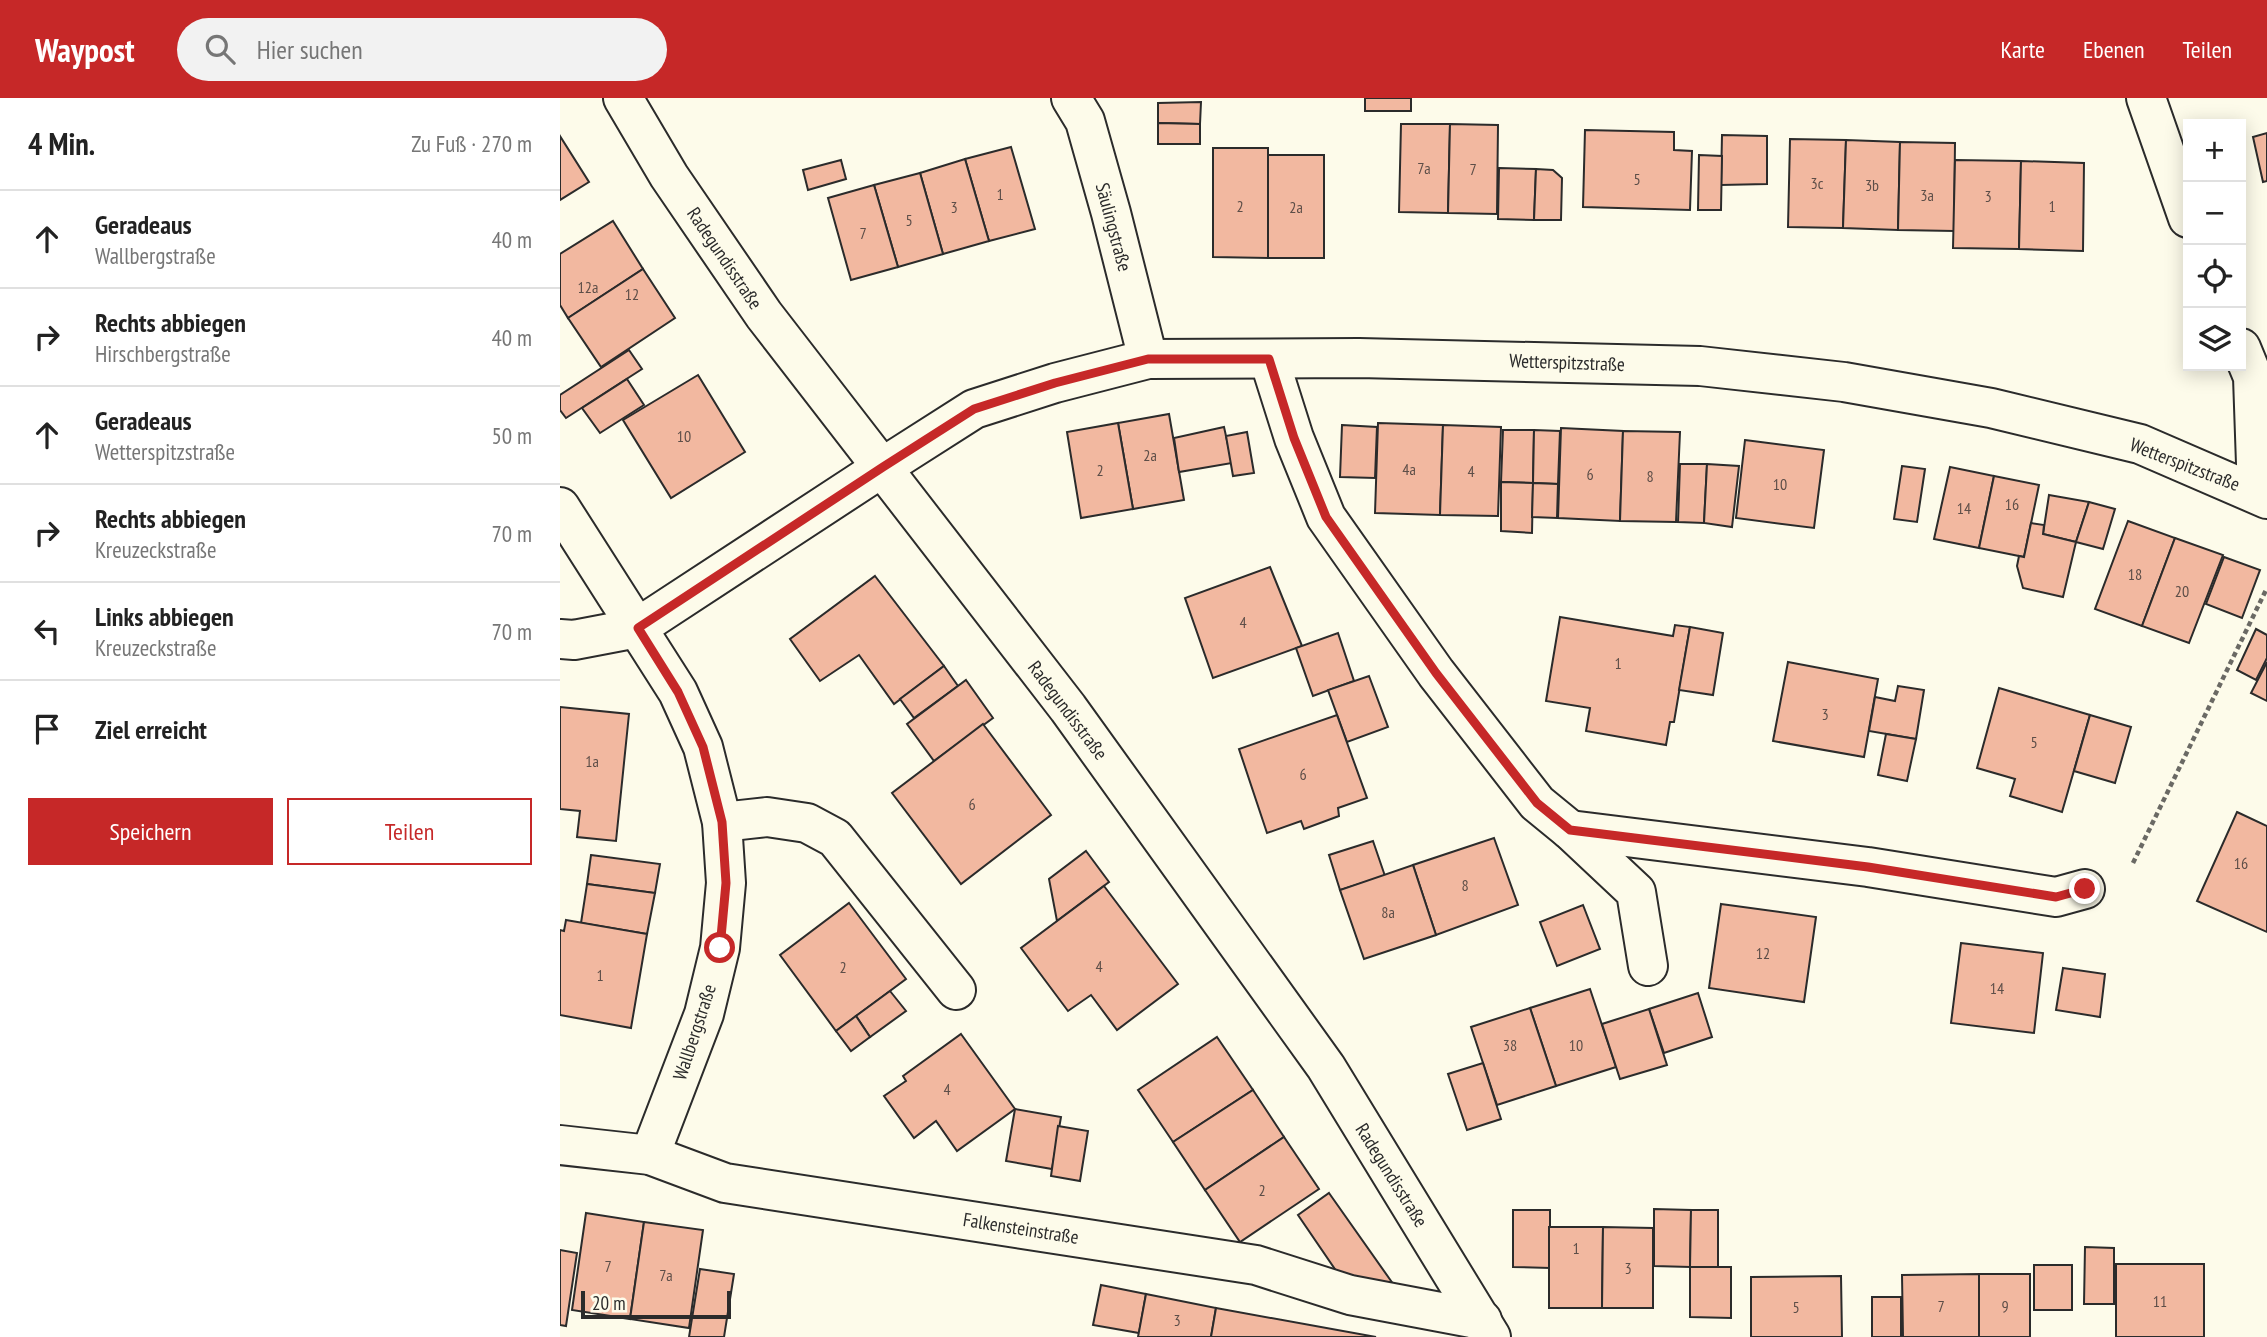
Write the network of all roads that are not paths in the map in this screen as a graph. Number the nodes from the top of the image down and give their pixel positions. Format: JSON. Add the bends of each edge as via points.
{"nodes":[{"id":1,"x":623,"y":98,"type":"edge"},
{"id":2,"x":1071,"y":98,"type":"edge"},
{"id":3,"x":2146,"y":98,"type":"edge"},
{"id":4,"x":2183,"y":204,"type":"edge"},
{"id":5,"x":1148,"y":359,"type":"junction"},
{"id":6,"x":1269,"y":359,"type":"junction"},
{"id":7,"x":2246,"y":360,"type":"edge"},
{"id":8,"x":883,"y":467,"type":"junction"},
{"id":9,"x":2262,"y":496,"type":"edge"},
{"id":10,"x":560,"y":507,"type":"edge"},
{"id":11,"x":638,"y":628,"type":"junction"},
{"id":12,"x":560,"y":639,"type":"edge"},
{"id":13,"x":722,"y":822,"type":"junction"},
{"id":14,"x":1570,"y":830,"type":"junction"},
{"id":15,"x":2085,"y":889,"type":"dead end"},
{"id":16,"x":1648,"y":966,"type":"dead end"},
{"id":17,"x":956,"y":990,"type":"dead end"},
{"id":18,"x":560,"y":1145,"type":"edge"},
{"id":19,"x":650,"y":1155,"type":"junction"},
{"id":20,"x":1486,"y":1328,"type":"edge"}],
"edges":[{"from":1,"to":8,"type":"street","name":"Radegundisstraße","via":[[669,176],[764,315]]},
{"from":2,"to":5,"type":"street","name":"Säulingstraße","via":[[1085,121]]},
{"from":3,"to":4,"type":"street"},
{"from":5,"to":6,"type":"street","name":"Wetterspitzstraße"},
{"from":5,"to":8,"type":"street","name":"Wetterspitzstraße","via":[[974,409]]},
{"from":6,"to":9,"type":"street","name":"Wetterspitzstraße","via":[[1699,366],[1844,382],[1991,408],[2140,444]]},
{"from":6,"to":14,"type":"street","via":[[1326,517],[1520,782]]},
{"from":7,"to":9,"type":"street","via":[[2253,377]]},
{"from":8,"to":11,"type":"street","name":"Wetterspitzstraße"},
{"from":8,"to":20,"type":"street","name":"Radegundisstraße","via":[[1068,708],[1325,1067]]},
{"from":10,"to":11,"type":"street","name":"Wallbergstraße"},
{"from":11,"to":12,"type":"street"},
{"from":11,"to":13,"type":"street","name":"Wallbergstraße","via":[[678,692],[703,747]]},
{"from":13,"to":17,"type":"street","via":[[767,817],[807,823],[835,838]]},
{"from":13,"to":19,"type":"street","name":"Wallbergstraße","via":[[726,883],[720,948],[704,1014]]},
{"from":14,"to":15,"type":"street","via":[[1868,867],[2056,897]]},
{"from":14,"to":16,"type":"street","via":[[1636,892]]},
{"from":18,"to":19,"type":"street","name":"Falkensteinstraße"},
{"from":19,"to":20,"type":"street","name":"Falkensteinstraße","via":[[725,1183],[1256,1265],[1350,1295]]}]}
